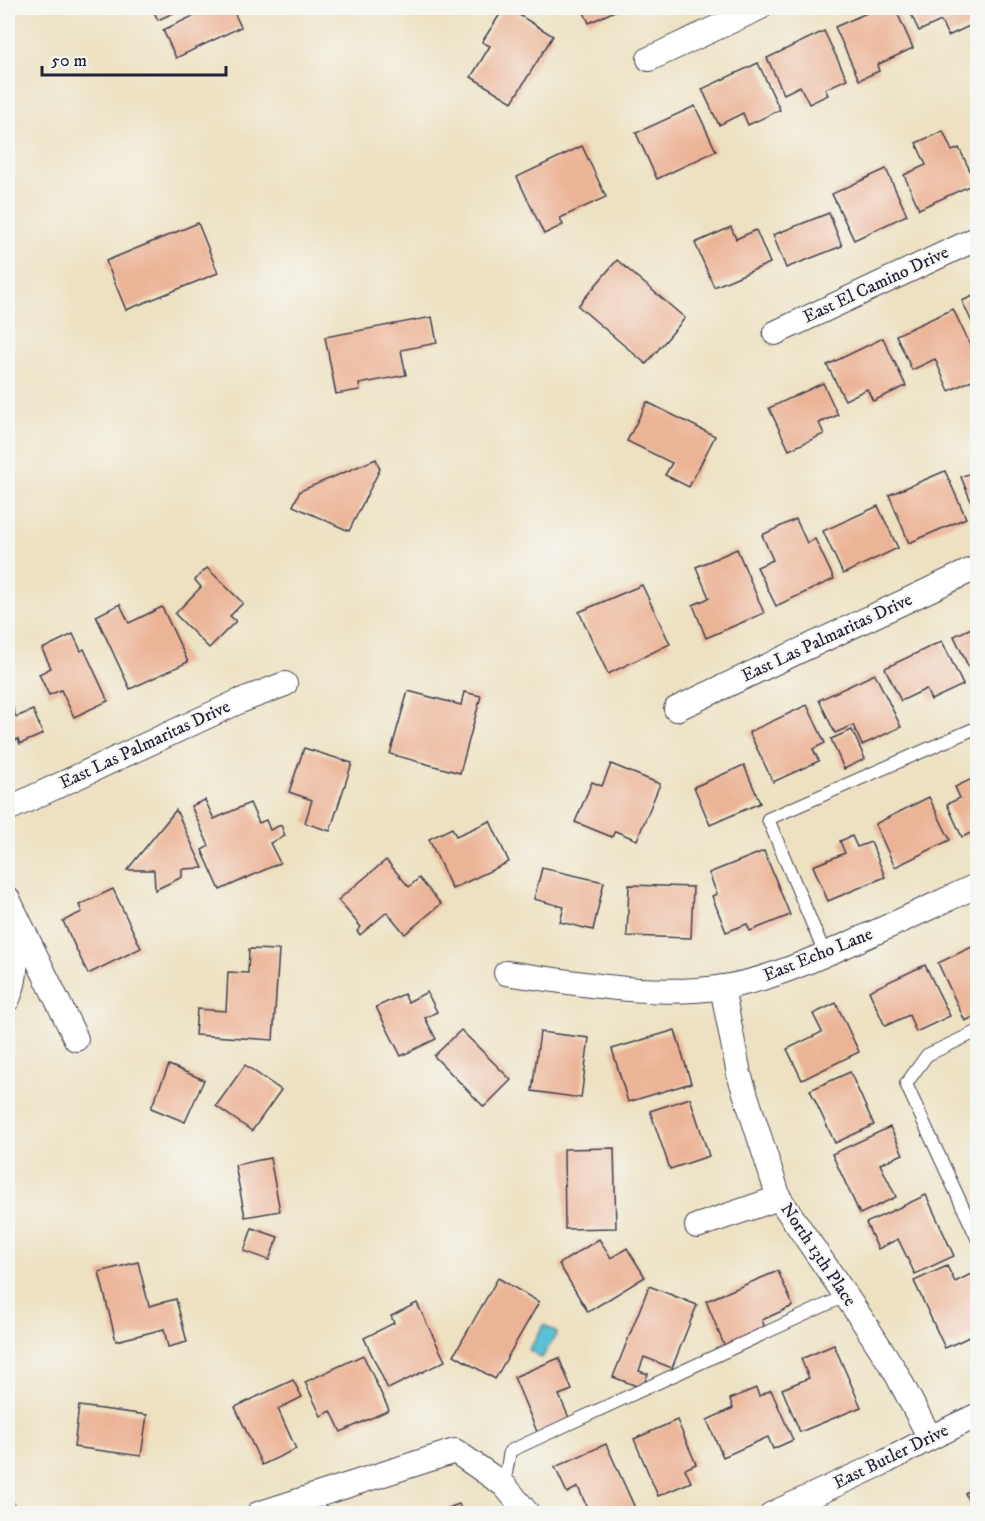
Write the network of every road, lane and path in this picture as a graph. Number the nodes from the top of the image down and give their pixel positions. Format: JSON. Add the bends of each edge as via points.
{"nodes":[{"id":1,"x":759,"y":8,"type":"edge"},
{"id":2,"x":649,"y":59,"type":"dead end"},
{"id":3,"x":978,"y":238,"type":"edge"},
{"id":4,"x":776,"y":333,"type":"dead end"},
{"id":5,"x":978,"y":567,"type":"edge"},
{"id":6,"x":285,"y":684,"type":"dead end"},
{"id":7,"x":676,"y":709,"type":"dead end"},
{"id":8,"x":978,"y":727,"type":"edge"},
{"id":9,"x":8,"y":809,"type":"edge"},
{"id":10,"x":978,"y":885,"type":"edge"},
{"id":11,"x":8,"y":899,"type":"edge"},
{"id":12,"x":8,"y":921,"type":"edge"},
{"id":13,"x":825,"y":954,"type":"junction"},
{"id":14,"x":506,"y":974,"type":"dead end"},
{"id":15,"x":722,"y":987,"type":"junction"},
{"id":16,"x":8,"y":999,"type":"edge"},
{"id":17,"x":978,"y":1032,"type":"edge"},
{"id":18,"x":76,"y":1040,"type":"dead end"},
{"id":19,"x":780,"y":1198,"type":"junction"},
{"id":20,"x":697,"y":1226,"type":"dead end"},
{"id":21,"x":978,"y":1240,"type":"edge"},
{"id":22,"x":845,"y":1296,"type":"junction"},
{"id":23,"x":978,"y":1415,"type":"edge"},
{"id":24,"x":930,"y":1438,"type":"junction"},
{"id":25,"x":504,"y":1485,"type":"junction"},
{"id":26,"x":258,"y":1514,"type":"edge"},
{"id":27,"x":528,"y":1514,"type":"edge"},
{"id":28,"x":772,"y":1514,"type":"edge"}],
"edges":[{"from":1,"to":2,"type":"street"},
{"from":3,"to":4,"type":"street","name":"East El Camino Drive"},
{"from":5,"to":7,"type":"street","name":"East Las Palmaritas Drive"},
{"from":6,"to":9,"type":"street","name":"East Las Palmaritas Drive","via":[[240,701]]},
{"from":8,"to":13,"type":"lane","via":[[768,819]]},
{"from":10,"to":13,"type":"street","name":"East Echo Lane"},
{"from":11,"to":18,"type":"street"},
{"from":12,"to":16,"type":"street","via":[[17,963]]},
{"from":13,"to":15,"type":"street","name":"East Echo Lane","via":[[792,969]]},
{"from":14,"to":15,"type":"street","name":"East Echo Lane","via":[[645,991]]},
{"from":15,"to":19,"type":"street","name":"North 13th Place","via":[[738,1074]]},
{"from":17,"to":21,"type":"lane","via":[[927,1055],[906,1084]]},
{"from":19,"to":20,"type":"street"},
{"from":19,"to":22,"type":"street","name":"North 13th Place"},
{"from":22,"to":24,"type":"street","name":"North 13th Place","via":[[895,1371]]},
{"from":22,"to":25,"type":"lane","via":[[510,1450]]},
{"from":23,"to":24,"type":"street","name":"East Butler Drive"},
{"from":24,"to":28,"type":"street","name":"East Butler Drive"},
{"from":25,"to":26,"type":"street","via":[[455,1451]]},
{"from":25,"to":27,"type":"street"}]}
